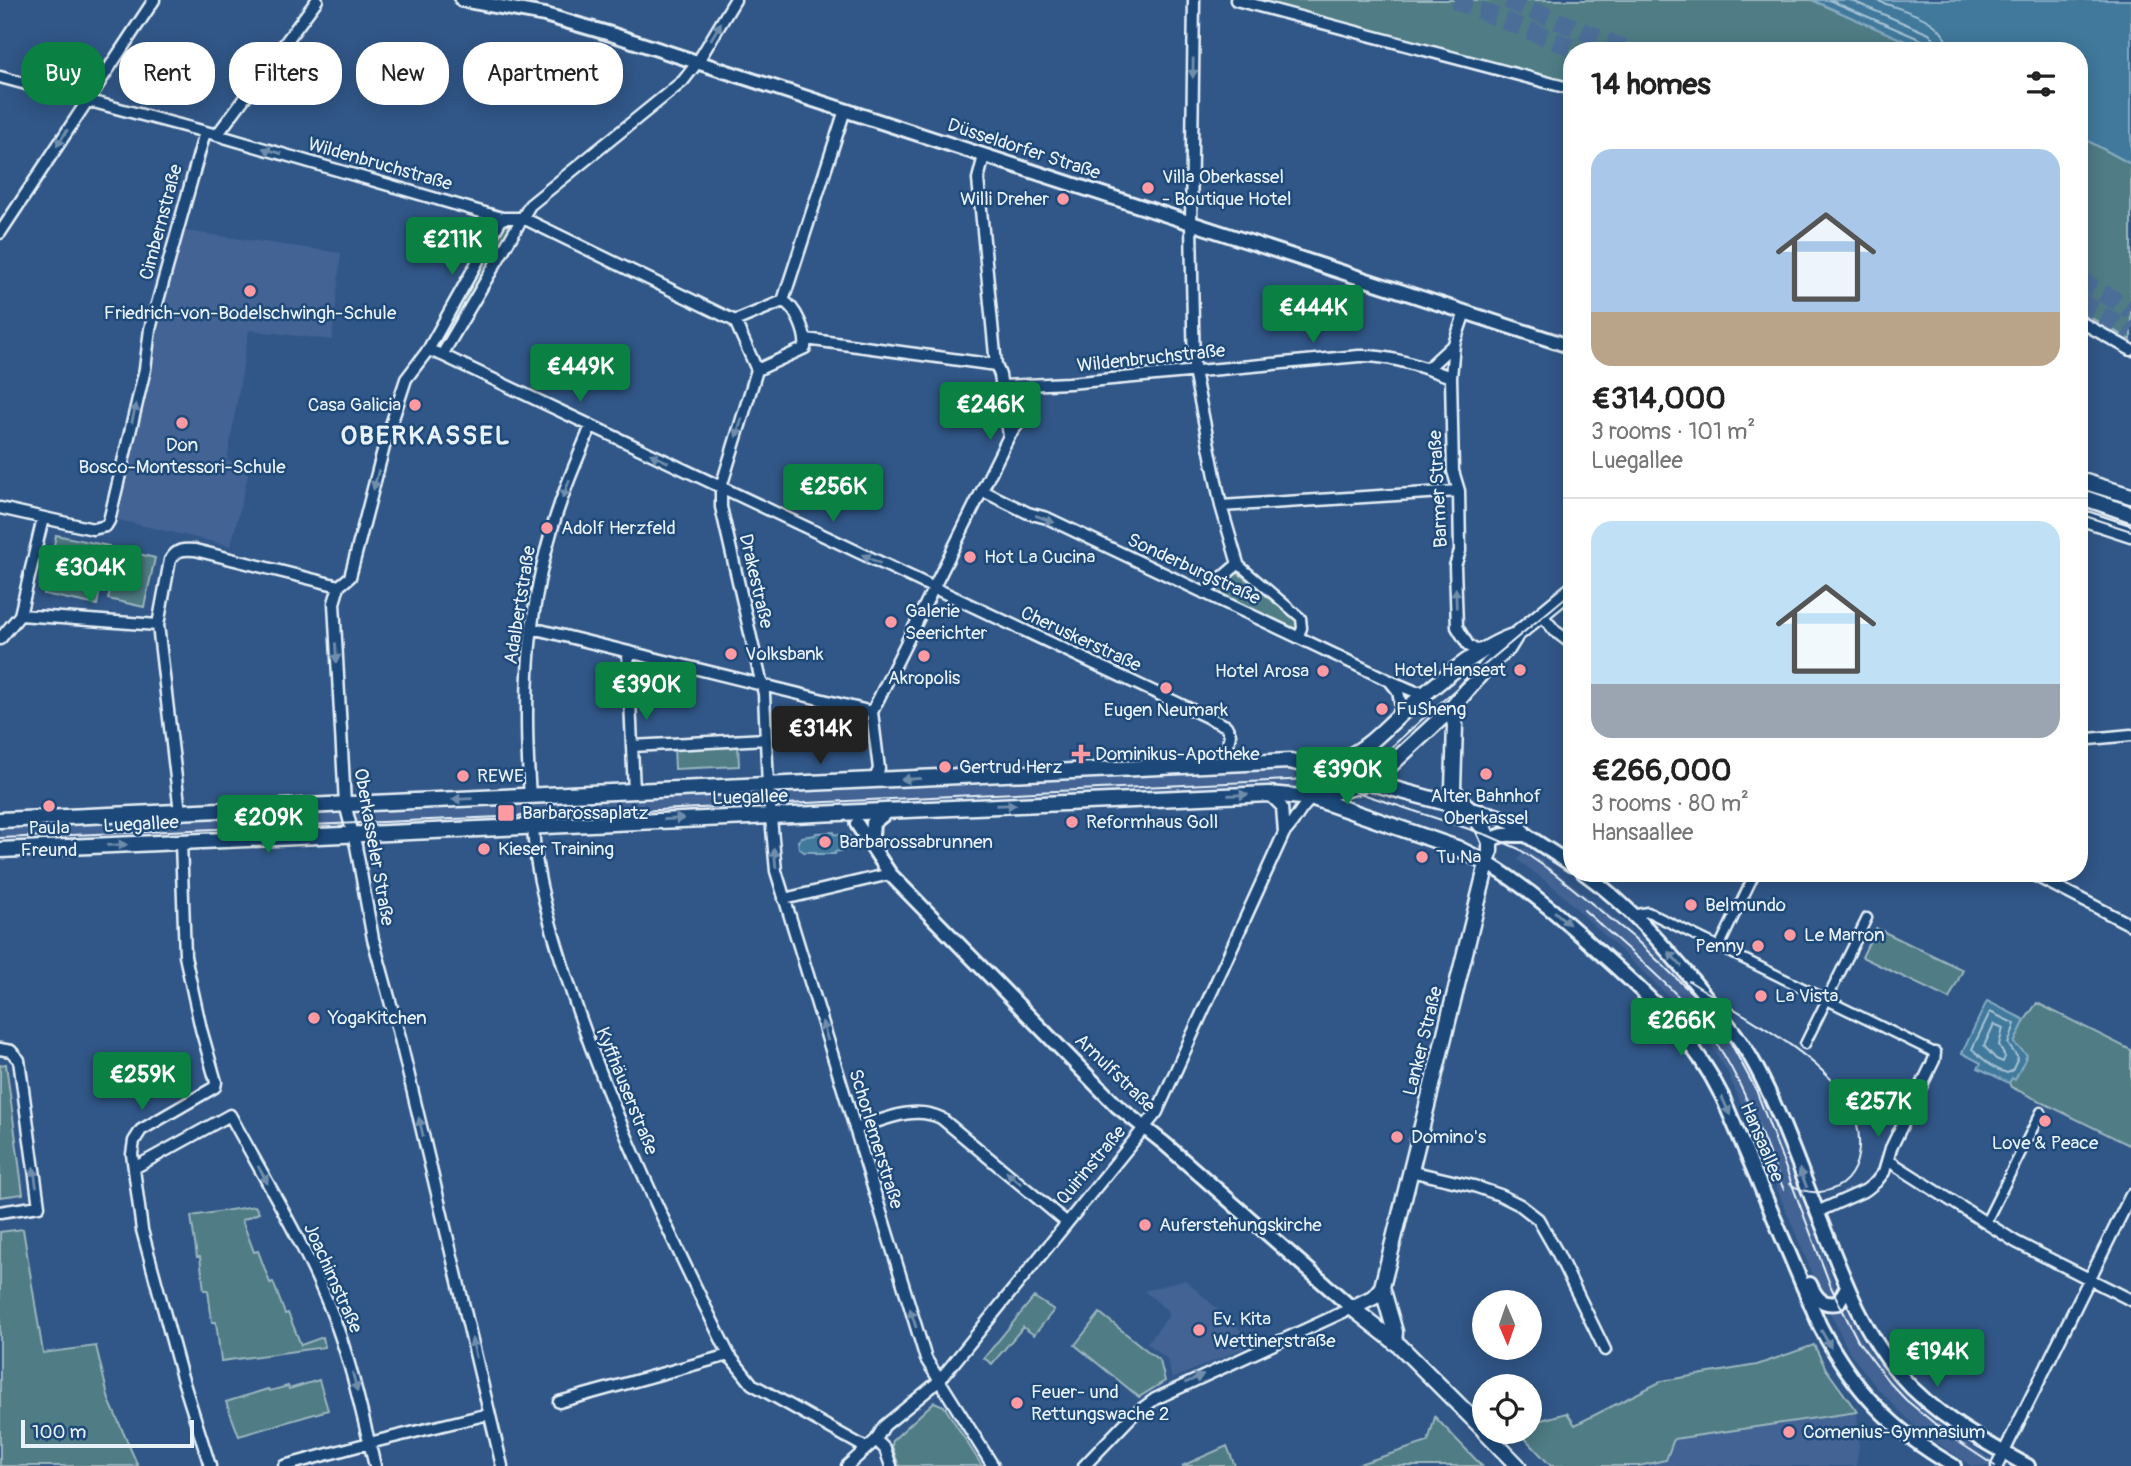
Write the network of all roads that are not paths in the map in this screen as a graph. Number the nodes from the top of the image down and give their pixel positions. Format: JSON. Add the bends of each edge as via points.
{"nodes":[{"id":1,"x":154,"y":0,"type":"edge"},
{"id":2,"x":317,"y":0,"type":"edge"},
{"id":3,"x":461,"y":0,"type":"edge"},
{"id":4,"x":735,"y":0,"type":"edge"},
{"id":5,"x":1194,"y":0,"type":"edge"},
{"id":6,"x":1236,"y":0,"type":"edge"},
{"id":7,"x":491,"y":3,"type":"edge"},
{"id":8,"x":697,"y":63,"type":"junction"},
{"id":9,"x":105,"y":73,"type":"edge"},
{"id":10,"x":0,"y":77,"type":"edge"},
{"id":11,"x":21,"y":83,"type":"edge"},
{"id":12,"x":1563,"y":87,"type":"edge"},
{"id":13,"x":84,"y":105,"type":"edge"},
{"id":14,"x":105,"y":105,"type":"edge"},
{"id":15,"x":845,"y":110,"type":"junction"},
{"id":16,"x":205,"y":132,"type":"junction"},
{"id":17,"x":217,"y":135,"type":"junction"},
{"id":18,"x":984,"y":156,"type":"junction"},
{"id":19,"x":502,"y":218,"type":"junction"},
{"id":20,"x":523,"y":218,"type":"junction"},
{"id":21,"x":1191,"y":225,"type":"junction"},
{"id":22,"x":0,"y":233,"type":"edge"},
{"id":23,"x":783,"y":300,"type":"junction"},
{"id":24,"x":1465,"y":312,"type":"junction"},
{"id":25,"x":735,"y":321,"type":"junction"},
{"id":26,"x":2088,"y":326,"type":"edge"},
{"id":27,"x":807,"y":339,"type":"junction"},
{"id":28,"x":1454,"y":344,"type":"junction"},
{"id":29,"x":1563,"y":344,"type":"edge"},
{"id":30,"x":428,"y":350,"type":"junction"},
{"id":31,"x":2131,"y":350,"type":"edge"},
{"id":32,"x":442,"y":355,"type":"junction"},
{"id":33,"x":996,"y":365,"type":"junction"},
{"id":34,"x":1427,"y":369,"type":"junction"},
{"id":35,"x":757,"y":370,"type":"junction"},
{"id":36,"x":1194,"y":371,"type":"junction"},
{"id":37,"x":1451,"y":377,"type":"junction"},
{"id":38,"x":1002,"y":386,"type":"junction"},
{"id":39,"x":1030,"y":400,"type":"dead end"},
{"id":40,"x":591,"y":426,"type":"junction"},
{"id":41,"x":1009,"y":436,"type":"junction"},
{"id":42,"x":2088,"y":483,"type":"edge"},
{"id":43,"x":721,"y":487,"type":"junction"},
{"id":44,"x":983,"y":491,"type":"junction"},
{"id":45,"x":1458,"y":491,"type":"junction"},
{"id":46,"x":2131,"y":496,"type":"edge"},
{"id":47,"x":2088,"y":499,"type":"edge"},
{"id":48,"x":1221,"y":506,"type":"junction"},
{"id":49,"x":0,"y":508,"type":"edge"},
{"id":50,"x":2131,"y":514,"type":"edge"},
{"id":51,"x":43,"y":518,"type":"junction"},
{"id":52,"x":2088,"y":520,"type":"edge"},
{"id":53,"x":2131,"y":534,"type":"edge"},
{"id":54,"x":1238,"y":564,"type":"junction"},
{"id":55,"x":339,"y":586,"type":"junction"},
{"id":56,"x":932,"y":589,"type":"junction"},
{"id":57,"x":1204,"y":593,"type":"junction"},
{"id":58,"x":1563,"y":596,"type":"edge"},
{"id":59,"x":1541,"y":614,"type":"junction"},
{"id":60,"x":20,"y":615,"type":"junction"},
{"id":61,"x":158,"y":625,"type":"junction"},
{"id":62,"x":532,"y":628,"type":"junction"},
{"id":63,"x":1516,"y":635,"type":"junction"},
{"id":64,"x":1563,"y":637,"type":"edge"},
{"id":65,"x":1298,"y":638,"type":"junction"},
{"id":66,"x":0,"y":639,"type":"edge"},
{"id":67,"x":1485,"y":649,"type":"junction"},
{"id":68,"x":628,"y":653,"type":"junction"},
{"id":69,"x":1390,"y":681,"type":"junction"},
{"id":70,"x":762,"y":684,"type":"junction"},
{"id":71,"x":1427,"y":692,"type":"junction"},
{"id":72,"x":1451,"y":709,"type":"junction"},
{"id":73,"x":872,"y":712,"type":"junction"},
{"id":74,"x":1402,"y":713,"type":"junction"},
{"id":75,"x":2131,"y":735,"type":"edge"},
{"id":76,"x":766,"y":739,"type":"junction"},
{"id":77,"x":2088,"y":739,"type":"edge"},
{"id":78,"x":632,"y":746,"type":"junction"},
{"id":79,"x":1290,"y":761,"type":"junction"},
{"id":80,"x":1224,"y":765,"type":"junction"},
{"id":81,"x":874,"y":781,"type":"junction"},
{"id":82,"x":1368,"y":782,"type":"junction"},
{"id":83,"x":768,"y":786,"type":"junction"},
{"id":84,"x":634,"y":792,"type":"junction"},
{"id":85,"x":1269,"y":794,"type":"junction"},
{"id":86,"x":530,"y":797,"type":"junction"},
{"id":87,"x":1313,"y":798,"type":"junction"},
{"id":88,"x":345,"y":804,"type":"junction"},
{"id":89,"x":1469,"y":809,"type":"junction"},
{"id":90,"x":770,"y":810,"type":"junction"},
{"id":91,"x":889,"y":810,"type":"junction"},
{"id":92,"x":180,"y":812,"type":"junction"},
{"id":93,"x":842,"y":812,"type":"junction"},
{"id":94,"x":0,"y":820,"type":"edge"},
{"id":95,"x":857,"y":824,"type":"joint"},
{"id":96,"x":533,"y":826,"type":"junction"},
{"id":97,"x":1284,"y":833,"type":"junction"},
{"id":98,"x":354,"y":834,"type":"junction"},
{"id":99,"x":1526,"y":835,"type":"junction"},
{"id":100,"x":181,"y":842,"type":"junction"},
{"id":101,"x":1490,"y":842,"type":"junction"},
{"id":102,"x":871,"y":846,"type":"junction"},
{"id":103,"x":0,"y":850,"type":"edge"},
{"id":104,"x":1563,"y":859,"type":"edge"},
{"id":105,"x":1489,"y":864,"type":"junction"},
{"id":106,"x":890,"y":874,"type":"junction"},
{"id":107,"x":1594,"y":882,"type":"edge"},
{"id":108,"x":1751,"y":882,"type":"edge"},
{"id":109,"x":2047,"y":882,"type":"edge"},
{"id":110,"x":784,"y":899,"type":"junction"},
{"id":111,"x":1632,"y":915,"type":"junction"},
{"id":112,"x":1867,"y":918,"type":"dead end"},
{"id":113,"x":2131,"y":925,"type":"edge"},
{"id":114,"x":1719,"y":947,"type":"junction"},
{"id":115,"x":1827,"y":998,"type":"junction"},
{"id":116,"x":1805,"y":1044,"type":"dead end"},
{"id":117,"x":0,"y":1049,"type":"edge"},
{"id":118,"x":1935,"y":1053,"type":"joint"},
{"id":119,"x":2041,"y":1112,"type":"dead end"},
{"id":120,"x":855,"y":1129,"type":"junction"},
{"id":121,"x":1144,"y":1129,"type":"junction"},
{"id":122,"x":1889,"y":1161,"type":"junction"},
{"id":123,"x":134,"y":1167,"type":"junction"},
{"id":124,"x":1410,"y":1171,"type":"junction"},
{"id":125,"x":2131,"y":1195,"type":"edge"},
{"id":126,"x":0,"y":1212,"type":"edge"},
{"id":127,"x":1817,"y":1212,"type":"junction"},
{"id":128,"x":1066,"y":1222,"type":"junction"},
{"id":129,"x":1986,"y":1222,"type":"junction"},
{"id":130,"x":1798,"y":1277,"type":"junction"},
{"id":131,"x":2089,"y":1280,"type":"junction"},
{"id":132,"x":1382,"y":1287,"type":"junction"},
{"id":133,"x":1847,"y":1287,"type":"junction"},
{"id":134,"x":2131,"y":1300,"type":"edge"},
{"id":135,"x":1352,"y":1308,"type":"junction"},
{"id":136,"x":1394,"y":1342,"type":"junction"},
{"id":137,"x":1605,"y":1350,"type":"dead end"},
{"id":138,"x":729,"y":1355,"type":"junction"},
{"id":139,"x":939,"y":1381,"type":"junction"},
{"id":140,"x":559,"y":1402,"type":"dead end"},
{"id":141,"x":489,"y":1415,"type":"junction"},
{"id":142,"x":1472,"y":1418,"type":"edge"},
{"id":143,"x":876,"y":1440,"type":"junction"},
{"id":144,"x":369,"y":1443,"type":"junction"},
{"id":145,"x":1497,"y":1444,"type":"edge"},
{"id":146,"x":866,"y":1448,"type":"junction"},
{"id":147,"x":2003,"y":1452,"type":"junction"},
{"id":148,"x":210,"y":1466,"type":"edge"},
{"id":149,"x":284,"y":1466,"type":"edge"},
{"id":150,"x":375,"y":1466,"type":"edge"},
{"id":151,"x":502,"y":1466,"type":"edge"},
{"id":152,"x":847,"y":1466,"type":"edge"},
{"id":153,"x":891,"y":1466,"type":"edge"},
{"id":154,"x":993,"y":1466,"type":"edge"},
{"id":155,"x":1084,"y":1466,"type":"edge"},
{"id":156,"x":1518,"y":1466,"type":"edge"},
{"id":157,"x":1954,"y":1466,"type":"edge"},
{"id":158,"x":1997,"y":1466,"type":"edge"},
{"id":159,"x":2028,"y":1466,"type":"edge"}],
"edges":[{"from":1,"to":9,"type":"street"},
{"from":2,"to":17,"type":"street"},
{"from":3,"to":7,"type":"street","name":"Düsseldorfer Straße"},
{"from":8,"to":4,"type":"street","one_way":true},
{"from":5,"to":21,"type":"street","one_way":true},
{"from":6,"to":12,"type":"street"},
{"from":7,"to":8,"type":"street","name":"Düsseldorfer Straße","via":[[575,23]]},
{"from":8,"to":15,"type":"street","name":"Düsseldorfer Straße"},
{"from":8,"to":20,"type":"street","via":[[663,99],[551,186]]},
{"from":10,"to":11,"type":"street","name":"Wildenbruchstraße"},
{"from":13,"to":22,"type":"street","one_way":true},
{"from":14,"to":16,"type":"street","name":"Wildenbruchstraße"},
{"from":15,"to":18,"type":"street","name":"Düsseldorfer Straße"},
{"from":15,"to":23,"type":"street"},
{"from":16,"to":17,"type":"street","name":"Wildenbruchstraße"},
{"from":51,"to":16,"type":"street","name":"Cimbernstraße","one_way":true,"via":[[93,529],[109,521],[150,329]]},
{"from":19,"to":17,"type":"street","name":"Wildenbruchstraße","one_way":true},
{"from":18,"to":21,"type":"street","name":"Düsseldorfer Straße"},
{"from":18,"to":33,"type":"street","via":[[978,179]]},
{"from":19,"to":20,"type":"street","name":"Wildenbruchstraße"},
{"from":19,"to":30,"type":"street","name":"Oberkasseler Straße"},
{"from":20,"to":25,"type":"street","name":"Wildenbruchstraße"},
{"from":20,"to":32,"type":"street"},
{"from":21,"to":24,"type":"street","name":"Düsseldorfer Straße"},
{"from":21,"to":36,"type":"street"},
{"from":23,"to":25,"type":"street"},
{"from":23,"to":27,"type":"street","via":[[790,304]]},
{"from":24,"to":28,"type":"street","name":"Barmer Straße"},
{"from":24,"to":29,"type":"street","name":"Düsseldorfer Straße"},
{"from":25,"to":35,"type":"street"},
{"from":26,"to":31,"type":"street"},
{"from":27,"to":33,"type":"street"},
{"from":27,"to":35,"type":"street","via":[[805,348]]},
{"from":28,"to":34,"type":"street"},
{"from":28,"to":37,"type":"street","name":"Barmer Straße"},
{"from":30,"to":32,"type":"street","name":"Cheruskerstraße"},
{"from":30,"to":55,"type":"street","name":"Oberkasseler Straße","one_way":true,"via":[[406,379],[350,578]]},
{"from":32,"to":40,"type":"street","name":"Cheruskerstraße"},
{"from":33,"to":38,"type":"street"},
{"from":34,"to":36,"type":"street","name":"Wildenbruchstraße","via":[[1378,355]]},
{"from":34,"to":37,"type":"street","name":"Wildenbruchstraße"},
{"from":35,"to":43,"type":"street","name":"Drakestraße","one_way":true},
{"from":36,"to":38,"type":"street","name":"Wildenbruchstraße"},
{"from":36,"to":48,"type":"street"},
{"from":37,"to":45,"type":"street","name":"Barmer Straße","via":[[1453,471]]},
{"from":38,"to":41,"type":"street"},
{"from":39,"to":41,"type":"street"},
{"from":43,"to":40,"type":"street","name":"Cheruskerstraße","one_way":true},
{"from":40,"to":62,"type":"street","name":"Adalbertstraße","one_way":true,"via":[[550,536]]},
{"from":41,"to":44,"type":"street"},
{"from":42,"to":46,"type":"main road"},
{"from":56,"to":43,"type":"street","name":"Cheruskerstraße","one_way":true},
{"from":43,"to":70,"type":"street","name":"Drakestraße","via":[[721,507]]},
{"from":44,"to":56,"type":"street"},
{"from":44,"to":57,"type":"street","name":"Sonderburgstraße","one_way":true},
{"from":45,"to":48,"type":"street"},
{"from":67,"to":45,"type":"street","name":"Barmer Straße","one_way":true,"via":[[1468,645],[1457,628]]},
{"from":47,"to":50,"type":"main road"},
{"from":48,"to":54,"type":"street"},
{"from":49,"to":51,"type":"street"},
{"from":51,"to":60,"type":"street"},
{"from":52,"to":53,"type":"main road"},
{"from":54,"to":57,"type":"street"},
{"from":54,"to":65,"type":"street","via":[[1301,618]]},
{"from":55,"to":61,"type":"street","via":[[183,549],[174,552],[170,560]]},
{"from":55,"to":88,"type":"street","name":"Oberkasseler Straße","one_way":true,"via":[[335,622]]},
{"from":56,"to":73,"type":"street"},
{"from":56,"to":80,"type":"street","name":"Cheruskerstraße","via":[[1226,726],[1230,734]]},
{"from":57,"to":65,"type":"street","name":"Sonderburgstraße"},
{"from":58,"to":59,"type":"main road"},
{"from":59,"to":63,"type":"main road"},
{"from":59,"to":64,"type":"street"},
{"from":60,"to":61,"type":"street"},
{"from":60,"to":66,"type":"street"},
{"from":61,"to":92,"type":"street"},
{"from":62,"to":68,"type":"street"},
{"from":62,"to":86,"type":"street","name":"Adalbertstraße","via":[[526,673]]},
{"from":63,"to":67,"type":"main road"},
{"from":63,"to":72,"type":"main road"},
{"from":65,"to":69,"type":"street","name":"Sonderburgstraße"},
{"from":67,"to":71,"type":"main road"},
{"from":68,"to":70,"type":"street"},
{"from":68,"to":78,"type":"street"},
{"from":69,"to":71,"type":"street","name":"Sonderburgstraße"},
{"from":69,"to":74,"type":"street","via":[[1398,691]]},
{"from":70,"to":73,"type":"street"},
{"from":70,"to":76,"type":"street","name":"Drakestraße"},
{"from":71,"to":74,"type":"main road"},
{"from":72,"to":82,"type":"main road"},
{"from":72,"to":89,"type":"main road","via":[[1455,725],[1453,789]]},
{"from":73,"to":81,"type":"street","via":[[879,769]]},
{"from":74,"to":79,"type":"main road","via":[[1365,746],[1345,757]]},
{"from":75,"to":77,"type":"street"},
{"from":76,"to":78,"type":"street"},
{"from":76,"to":83,"type":"street","name":"Drakestraße"},
{"from":78,"to":84,"type":"street"},
{"from":79,"to":80,"type":"main road","name":"Luegallee"},
{"from":79,"to":82,"type":"main road","name":"Luegallee"},
{"from":80,"to":81,"type":"main road","name":"Luegallee","one_way":true},
{"from":81,"to":83,"type":"main road","name":"Luegallee"},
{"from":82,"to":87,"type":"main road"},
{"from":82,"to":89,"type":"main road","name":"Luegallee"},
{"from":83,"to":84,"type":"main road","name":"Luegallee"},
{"from":83,"to":90,"type":"street","name":"Drakestraße"},
{"from":84,"to":86,"type":"main road","name":"Luegallee"},
{"from":85,"to":87,"type":"main road","name":"Luegallee"},
{"from":91,"to":85,"type":"main road","name":"Luegallee","one_way":true},
{"from":85,"to":97,"type":"street","via":[[1282,807]]},
{"from":86,"to":88,"type":"main road","name":"Luegallee","one_way":true},
{"from":87,"to":97,"type":"street","name":"Quirinstraße"},
{"from":87,"to":105,"type":"main road","name":"Luegallee","via":[[1457,848]]},
{"from":88,"to":92,"type":"main road","name":"Luegallee"},
{"from":88,"to":98,"type":"street","name":"Oberkasseler Straße"},
{"from":89,"to":99,"type":"street","via":[[1522,827]]},
{"from":89,"to":101,"type":"main road"},
{"from":90,"to":93,"type":"main road","name":"Luegallee"},
{"from":96,"to":90,"type":"main road","name":"Luegallee","one_way":true},
{"from":110,"to":90,"type":"street","name":"Schorlemerstraße","one_way":true,"via":[[776,872]]},
{"from":91,"to":93,"type":"main road","name":"Luegallee"},
{"from":91,"to":102,"type":"street","via":[[872,825]]},
{"from":92,"to":94,"type":"main road","name":"Luegallee"},
{"from":93,"to":95,"type":"main road"},
{"from":95,"to":102,"type":"street","name":"Arnulfstraße"},
{"from":96,"to":98,"type":"main road","name":"Luegallee"},
{"from":96,"to":138,"type":"street","name":"Kyffhäuserstraße","via":[[546,909],[581,1023],[641,1175]]},
{"from":97,"to":121,"type":"street","name":"Quirinstraße","via":[[1160,1106]]},
{"from":98,"to":100,"type":"main road","name":"Luegallee"},
{"from":141,"to":98,"type":"street","name":"Oberkasseler Straße","one_way":true,"via":[[373,939]]},
{"from":99,"to":101,"type":"street","via":[[1503,834]]},
{"from":99,"to":104,"type":"street"},
{"from":103,"to":100,"type":"main road","name":"Luegallee","one_way":true},
{"from":100,"to":123,"type":"street","via":[[185,956],[216,1082],[213,1090],[141,1130],[134,1141]]},
{"from":101,"to":105,"type":"main road","name":"Lanker Straße"},
{"from":102,"to":106,"type":"street","name":"Arnulfstraße"},
{"from":105,"to":124,"type":"main road","name":"Lanker Straße"},
{"from":105,"to":130,"type":"street","name":"Hansaallee","one_way":true,"via":[[1562,917],[1654,1002],[1697,1051],[1723,1098]]},
{"from":106,"to":110,"type":"street"},
{"from":106,"to":121,"type":"street","name":"Arnulfstraße"},
{"from":107,"to":111,"type":"street","name":"Hansaallee"},
{"from":108,"to":114,"type":"street"},
{"from":109,"to":113,"type":"street"},
{"from":120,"to":110,"type":"street","name":"Schorlemerstraße","one_way":true},
{"from":111,"to":114,"type":"street","via":[[1648,912]]},
{"from":127,"to":111,"type":"street","name":"Hansaallee","one_way":true,"via":[[1765,1084],[1740,1040],[1683,968]]},
{"from":112,"to":115,"type":"street"},
{"from":114,"to":115,"type":"street"},
{"from":115,"to":116,"type":"street"},
{"from":115,"to":118,"type":"street"},
{"from":126,"to":117,"type":"street","one_way":true,"via":[[39,1206],[19,1059]]},
{"from":118,"to":122,"type":"street"},
{"from":119,"to":129,"type":"street"},
{"from":128,"to":120,"type":"street","one_way":true,"via":[[932,1113],[911,1112]]},
{"from":139,"to":120,"type":"street","name":"Schorlemerstraße","one_way":true,"via":[[926,1359]]},
{"from":121,"to":128,"type":"street","name":"Quirinstraße"},
{"from":121,"to":135,"type":"street","name":"Arnulfstraße"},
{"from":122,"to":127,"type":"street","via":[[1877,1182],[1866,1190]]},
{"from":122,"to":129,"type":"street"},
{"from":123,"to":144,"type":"street","name":"Joachimstraße","one_way":true,"via":[[230,1115],[319,1282],[352,1370]]},
{"from":123,"to":148,"type":"street","via":[[142,1230]]},
{"from":124,"to":132,"type":"main road","name":"Lanker Straße"},
{"from":124,"to":137,"type":"street","via":[[1500,1195],[1538,1219]]},
{"from":125,"to":131,"type":"street"},
{"from":127,"to":133,"type":"street","name":"Hansaallee"},
{"from":128,"to":139,"type":"street","name":"Quirinstraße"},
{"from":129,"to":131,"type":"street"},
{"from":130,"to":133,"type":"street","name":"Hansaallee","via":[[1808,1282],[1815,1297],[1825,1304],[1838,1303]]},
{"from":130,"to":157,"type":"street","name":"Hansaallee","one_way":true,"via":[[1824,1335],[1858,1388],[1900,1430]]},
{"from":131,"to":134,"type":"street"},
{"from":131,"to":147,"type":"street"},
{"from":132,"to":135,"type":"main road","via":[[1374,1297]]},
{"from":132,"to":136,"type":"main road","name":"Lanker Straße"},
{"from":133,"to":147,"type":"street","name":"Hansaallee","via":[[1879,1348],[1900,1376],[1951,1421]]},
{"from":135,"to":136,"type":"main road"},
{"from":155,"to":135,"type":"street","one_way":true,"via":[[1155,1399]]},
{"from":136,"to":142,"type":"main road"},
{"from":138,"to":140,"type":"street"},
{"from":138,"to":146,"type":"street","name":"Kyffhäuserstraße","via":[[752,1384]]},
{"from":139,"to":143,"type":"street","name":"Quirinstraße","via":[[884,1426]]},
{"from":139,"to":154,"type":"street","name":"Schorlemerstraße"},
{"from":141,"to":144,"type":"street"},
{"from":141,"to":151,"type":"street","name":"Oberkasseler Straße"},
{"from":143,"to":146,"type":"street","name":"Quirinstraße"},
{"from":143,"to":153,"type":"street"},
{"from":144,"to":149,"type":"street"},
{"from":144,"to":150,"type":"street","name":"Joachimstraße"},
{"from":145,"to":156,"type":"main road"},
{"from":146,"to":152,"type":"street","name":"Quirinstraße"},
{"from":147,"to":158,"type":"street"},
{"from":147,"to":159,"type":"street","name":"Hansaallee"}]}
